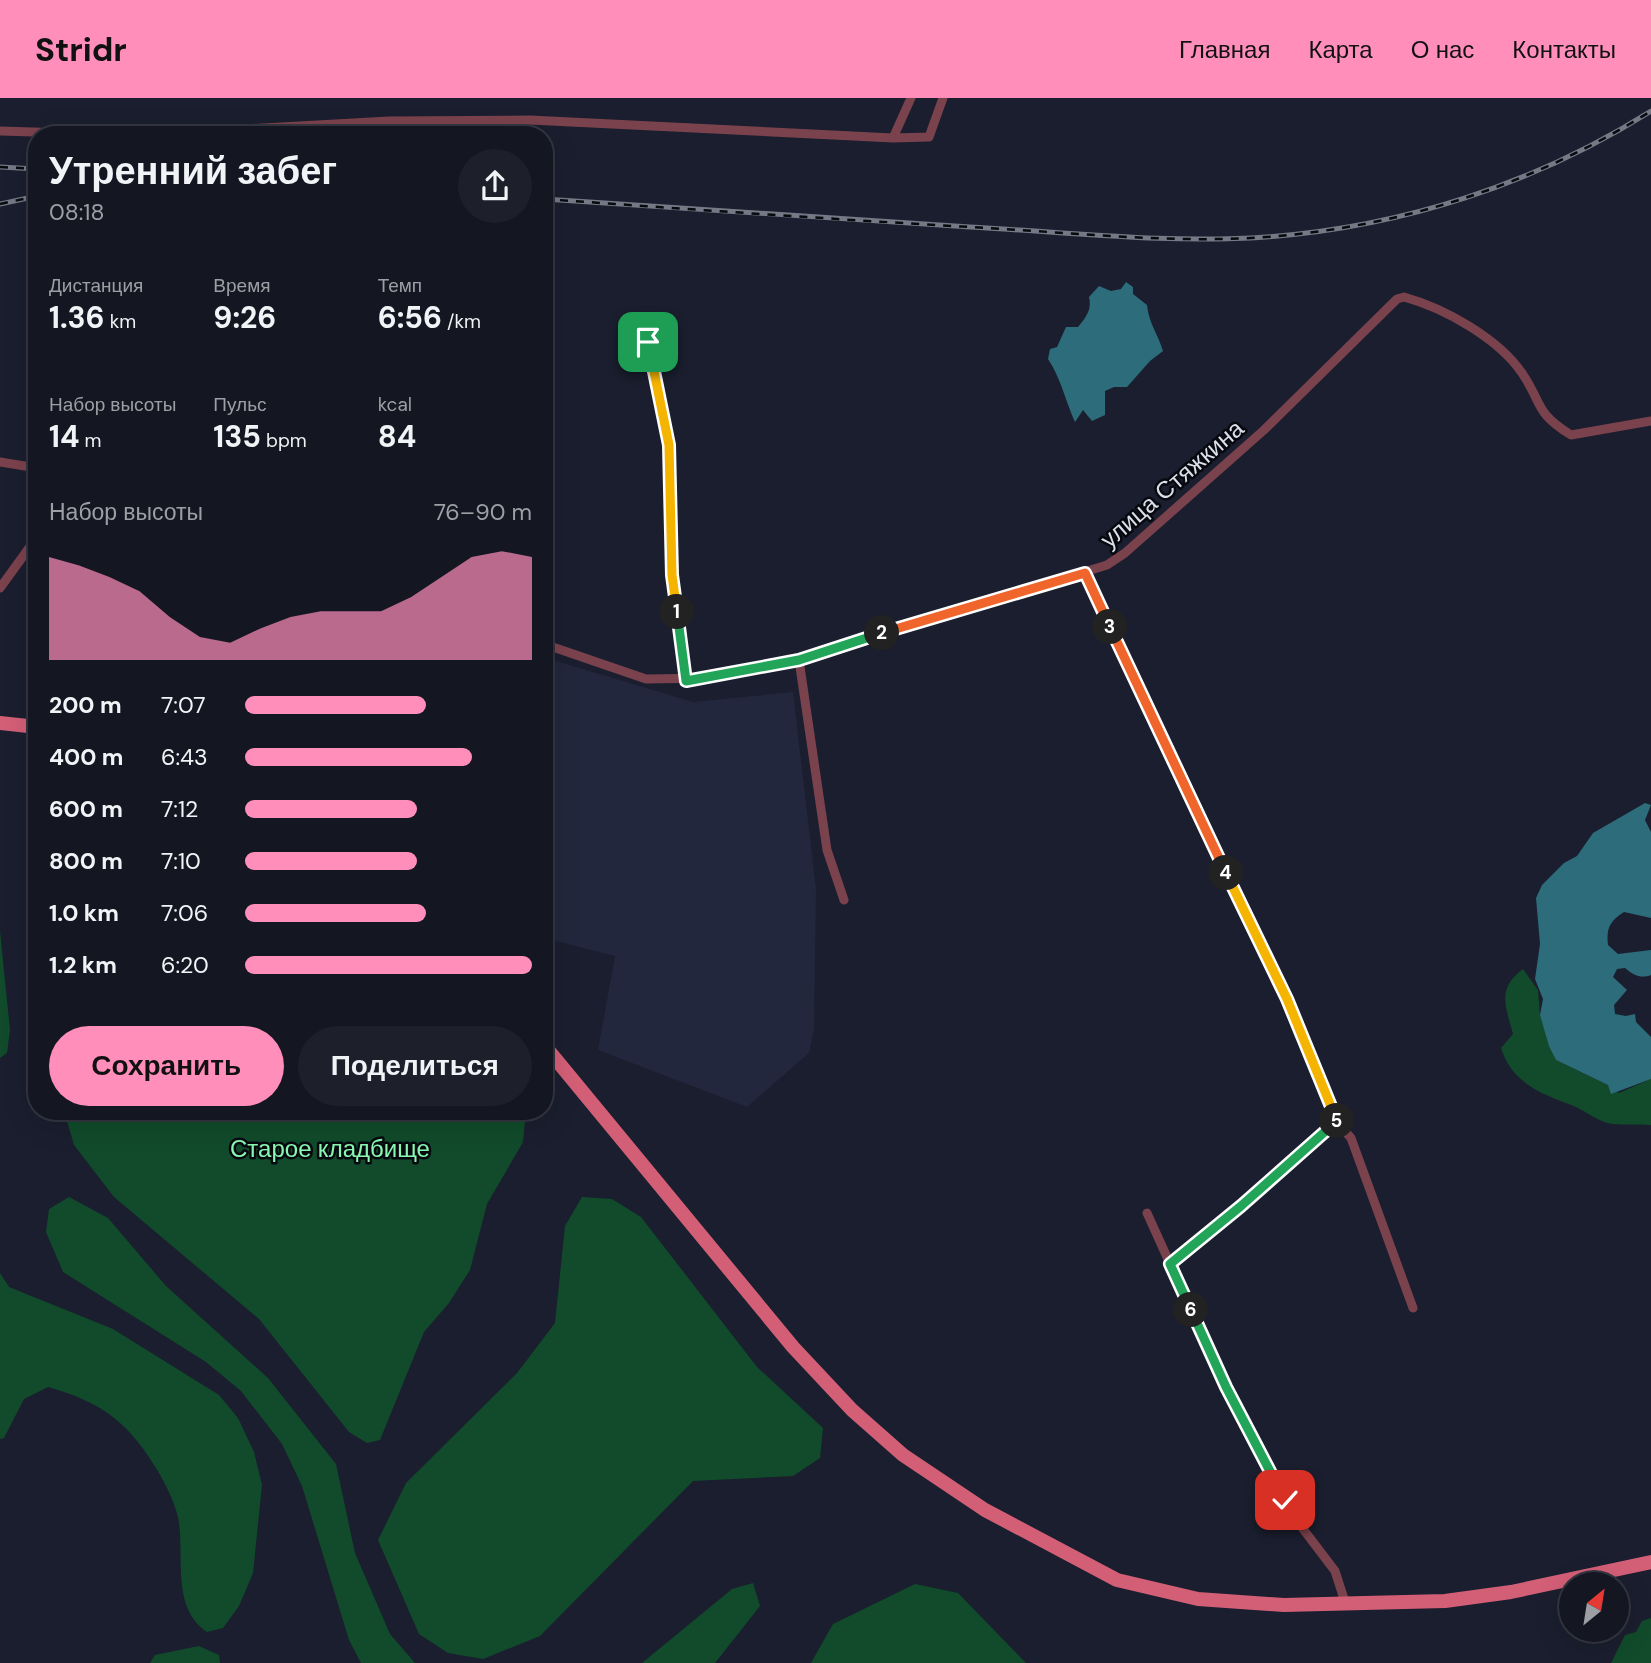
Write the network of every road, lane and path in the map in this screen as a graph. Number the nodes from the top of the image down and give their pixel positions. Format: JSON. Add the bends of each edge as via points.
{"nodes":[{"id":1,"x":911,"y":98,"type":"edge"},
{"id":2,"x":943,"y":98,"type":"edge"},
{"id":3,"x":298,"y":126,"type":"edge"},
{"id":4,"x":0,"y":131,"type":"edge"},
{"id":5,"x":28,"y":132,"type":"edge"},
{"id":6,"x":893,"y":138,"type":"junction"},
{"id":7,"x":649,"y":338,"type":"dead end"},
{"id":8,"x":1651,"y":421,"type":"edge"},
{"id":9,"x":0,"y":462,"type":"edge"},
{"id":10,"x":28,"y":467,"type":"edge"},
{"id":11,"x":28,"y":549,"type":"edge"},
{"id":12,"x":1085,"y":573,"type":"junction"},
{"id":13,"x":0,"y":588,"type":"edge"},
{"id":14,"x":553,"y":647,"type":"edge"},
{"id":15,"x":799,"y":660,"type":"junction"},
{"id":16,"x":686,"y":681,"type":"junction"},
{"id":17,"x":0,"y":723,"type":"edge"},
{"id":18,"x":28,"y":726,"type":"edge"},
{"id":19,"x":844,"y":900,"type":"dead end"},
{"id":20,"x":553,"y":1056,"type":"edge"},
{"id":21,"x":1337,"y":1122,"type":"junction"},
{"id":22,"x":1147,"y":1213,"type":"dead end"},
{"id":23,"x":1170,"y":1264,"type":"junction"},
{"id":24,"x":1413,"y":1308,"type":"dead end"},
{"id":25,"x":1651,"y":1562,"type":"edge"},
{"id":26,"x":1345,"y":1602,"type":"junction"}],
"edges":[{"from":1,"to":6,"type":"street"},
{"from":2,"to":6,"type":"street","via":[[929,137]]},
{"from":3,"to":6,"type":"street","via":[[530,120]]},
{"from":4,"to":5,"type":"street"},
{"from":7,"to":16,"type":"street","via":[[669,445],[672,575]]},
{"from":8,"to":12,"type":"street","name":"улица Стяжкина","via":[[1571,435],[1540,411],[1523,374],[1509,357],[1443,313],[1404,297],[1125,553]]},
{"from":9,"to":10,"type":"street"},
{"from":11,"to":13,"type":"street"},
{"from":12,"to":15,"type":"street","name":"улица Стяжкина"},
{"from":12,"to":21,"type":"street","via":[[1262,944]]},
{"from":14,"to":16,"type":"street","name":"улица Стяжкина","via":[[646,679]]},
{"from":15,"to":16,"type":"street","name":"улица Стяжкина"},
{"from":15,"to":19,"type":"street","via":[[827,850]]},
{"from":17,"to":18,"type":"main road"},
{"from":20,"to":26,"type":"main road","via":[[793,1347],[852,1410],[903,1455],[985,1510],[1117,1580],[1198,1599],[1284,1605]]},
{"from":21,"to":23,"type":"street"},
{"from":21,"to":24,"type":"street","via":[[1351,1138]]},
{"from":22,"to":23,"type":"street"},
{"from":23,"to":26,"type":"street","via":[[1226,1387],[1297,1521],[1335,1572]]},
{"from":25,"to":26,"type":"main road","via":[[1445,1601]]}]}
